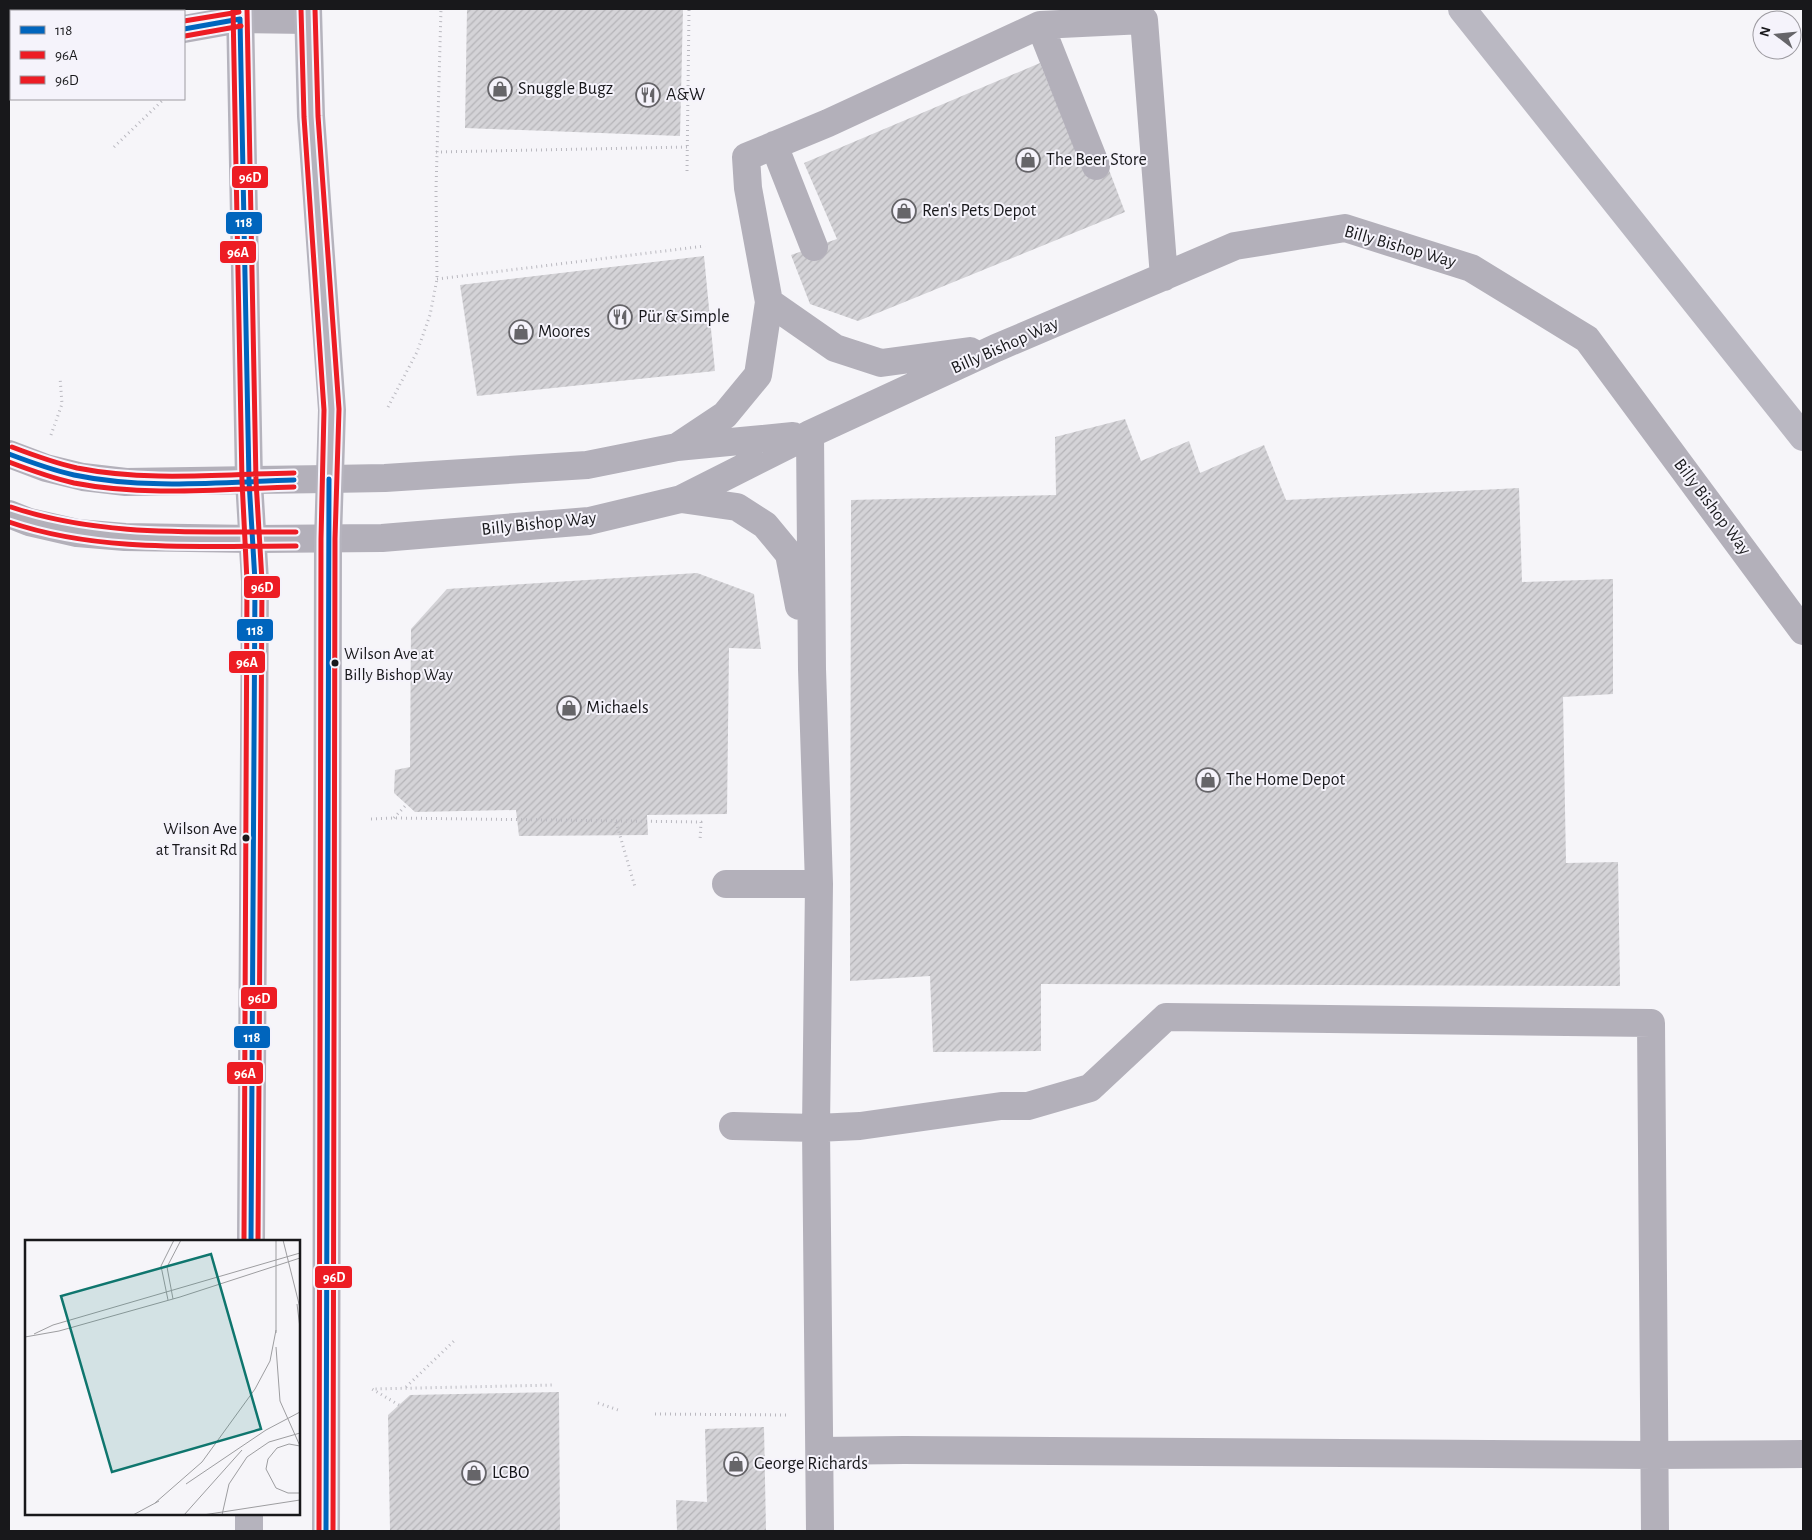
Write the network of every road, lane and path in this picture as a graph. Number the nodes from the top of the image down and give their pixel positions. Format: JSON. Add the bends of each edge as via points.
{"nodes":[{"id":1,"x":441,"y":9,"type":"edge"},
{"id":2,"x":689,"y":9,"type":"edge"},
{"id":3,"x":1462,"y":9,"type":"edge"},
{"id":4,"x":240,"y":14,"type":"edge"},
{"id":5,"x":308,"y":14,"type":"edge"},
{"id":6,"x":1040,"y":25,"type":"junction"},
{"id":7,"x":185,"y":28,"type":"edge"},
{"id":8,"x":163,"y":100,"type":"edge"},
{"id":9,"x":774,"y":145,"type":"junction"},
{"id":10,"x":114,"y":147,"type":"dead end"},
{"id":11,"x":688,"y":147,"type":"junction"},
{"id":12,"x":436,"y":152,"type":"junction"},
{"id":13,"x":1096,"y":166,"type":"dead end"},
{"id":14,"x":687,"y":171,"type":"dead end"},
{"id":15,"x":705,"y":246,"type":"dead end"},
{"id":16,"x":814,"y":247,"type":"dead end"},
{"id":17,"x":1164,"y":277,"type":"junction"},
{"id":18,"x":436,"y":279,"type":"junction"},
{"id":19,"x":768,"y":302,"type":"junction"},
{"id":20,"x":996,"y":348,"type":"junction"},
{"id":21,"x":60,"y":377,"type":"dead end"},
{"id":22,"x":388,"y":407,"type":"dead end"},
{"id":23,"x":810,"y":434,"type":"junction"},
{"id":24,"x":51,"y":436,"type":"dead end"},
{"id":25,"x":1803,"y":437,"type":"edge"},
{"id":26,"x":677,"y":447,"type":"junction"},
{"id":27,"x":9,"y":454,"type":"edge"},
{"id":28,"x":329,"y":479,"type":"junction"},
{"id":29,"x":249,"y":481,"type":"junction"},
{"id":30,"x":681,"y":499,"type":"junction"},
{"id":31,"x":9,"y":514,"type":"edge"},
{"id":32,"x":252,"y":539,"type":"junction"},
{"id":33,"x":328,"y":539,"type":"junction"},
{"id":34,"x":1803,"y":631,"type":"edge"},
{"id":35,"x":812,"y":669,"type":"junction"},
{"id":36,"x":406,"y":805,"type":"dead end"},
{"id":37,"x":394,"y":818,"type":"junction"},
{"id":38,"x":371,"y":819,"type":"dead end"},
{"id":39,"x":616,"y":822,"type":"junction"},
{"id":40,"x":700,"y":841,"type":"dead end"},
{"id":41,"x":726,"y":884,"type":"dead end"},
{"id":42,"x":819,"y":884,"type":"junction"},
{"id":43,"x":635,"y":887,"type":"dead end"},
{"id":44,"x":733,"y":1126,"type":"dead end"},
{"id":45,"x":816,"y":1128,"type":"junction"},
{"id":46,"x":251,"y":1240,"type":"edge"},
{"id":47,"x":454,"y":1341,"type":"dead end"},
{"id":48,"x":555,"y":1385,"type":"dead end"},
{"id":49,"x":405,"y":1388,"type":"junction"},
{"id":50,"x":598,"y":1403,"type":"dead end"},
{"id":51,"x":400,"y":1405,"type":"dead end"},
{"id":52,"x":621,"y":1411,"type":"dead end"},
{"id":53,"x":655,"y":1414,"type":"dead end"},
{"id":54,"x":790,"y":1415,"type":"dead end"},
{"id":55,"x":820,"y":1451,"type":"junction"},
{"id":56,"x":1803,"y":1454,"type":"edge"},
{"id":57,"x":1654,"y":1455,"type":"junction"},
{"id":58,"x":249,"y":1515,"type":"edge"},
{"id":59,"x":249,"y":1531,"type":"edge"},
{"id":60,"x":326,"y":1531,"type":"edge"},
{"id":61,"x":820,"y":1531,"type":"edge"},
{"id":62,"x":1655,"y":1531,"type":"edge"}],
"edges":[{"from":1,"to":12,"type":"path"},
{"from":2,"to":11,"type":"path"},
{"from":3,"to":25,"type":"highway"},
{"from":4,"to":5,"type":"street"},
{"from":4,"to":7,"type":"street"},
{"from":4,"to":29,"type":"main road"},
{"from":5,"to":28,"type":"main road","via":[[311,116],[332,410]]},
{"from":6,"to":9,"type":"street"},
{"from":6,"to":13,"type":"street"},
{"from":6,"to":17,"type":"street","via":[[1144,20]]},
{"from":8,"to":10,"type":"path"},
{"from":9,"to":16,"type":"street"},
{"from":9,"to":19,"type":"street","via":[[746,157],[748,188]]},
{"from":11,"to":12,"type":"path"},
{"from":11,"to":14,"type":"path"},
{"from":12,"to":18,"type":"path"},
{"from":15,"to":18,"type":"path"},
{"from":17,"to":20,"type":"street","name":"Billy Bishop Way"},
{"from":17,"to":34,"type":"street","name":"Billy Bishop Way","via":[[1235,246],[1345,228],[1471,268],[1587,339]]},
{"from":18,"to":22,"type":"path","via":[[430,315],[418,352]]},
{"from":19,"to":20,"type":"street","via":[[834,348],[881,362]]},
{"from":19,"to":26,"type":"street","via":[[758,375],[725,415]]},
{"from":20,"to":23,"type":"street","name":"Billy Bishop Way"},
{"from":21,"to":24,"type":"path","via":[[62,404]]},
{"from":23,"to":26,"type":"street","name":"Billy Bishop Way"},
{"from":23,"to":30,"type":"street","name":"Billy Bishop Way"},
{"from":23,"to":35,"type":"street"},
{"from":26,"to":28,"type":"street","name":"Billy Bishop Way","via":[[586,465]]},
{"from":27,"to":29,"type":"street","name":"Billy Bishop Way","via":[[83,477],[126,482]]},
{"from":28,"to":29,"type":"street","name":"Billy Bishop Way"},
{"from":28,"to":33,"type":"main road"},
{"from":29,"to":32,"type":"main road"},
{"from":30,"to":33,"type":"street","name":"Billy Bishop Way","via":[[589,521],[382,538]]},
{"from":30,"to":35,"type":"street","via":[[738,507],[765,525],[789,554]]},
{"from":31,"to":32,"type":"street","name":"Billy Bishop Way","via":[[77,533]]},
{"from":32,"to":33,"type":"street","name":"Billy Bishop Way"},
{"from":32,"to":46,"type":"main road","via":[[255,591]]},
{"from":33,"to":60,"type":"main road"},
{"from":35,"to":42,"type":"street"},
{"from":36,"to":37,"type":"path"},
{"from":37,"to":38,"type":"path"},
{"from":37,"to":39,"type":"path"},
{"from":39,"to":40,"type":"path","via":[[701,822]]},
{"from":39,"to":43,"type":"path"},
{"from":41,"to":42,"type":"street"},
{"from":42,"to":45,"type":"street"},
{"from":44,"to":45,"type":"street"},
{"from":45,"to":55,"type":"street"},
{"from":45,"to":57,"type":"street","via":[[860,1126],[1000,1106],[1028,1106],[1090,1088],[1166,1018],[1651,1023]]},
{"from":47,"to":49,"type":"path"},
{"from":48,"to":49,"type":"path"},
{"from":49,"to":51,"type":"path","via":[[372,1389]]},
{"from":50,"to":52,"type":"path"},
{"from":53,"to":54,"type":"path"},
{"from":55,"to":57,"type":"street"},
{"from":55,"to":61,"type":"street"},
{"from":56,"to":57,"type":"street"},
{"from":57,"to":62,"type":"street"},
{"from":58,"to":59,"type":"main road"}]}
